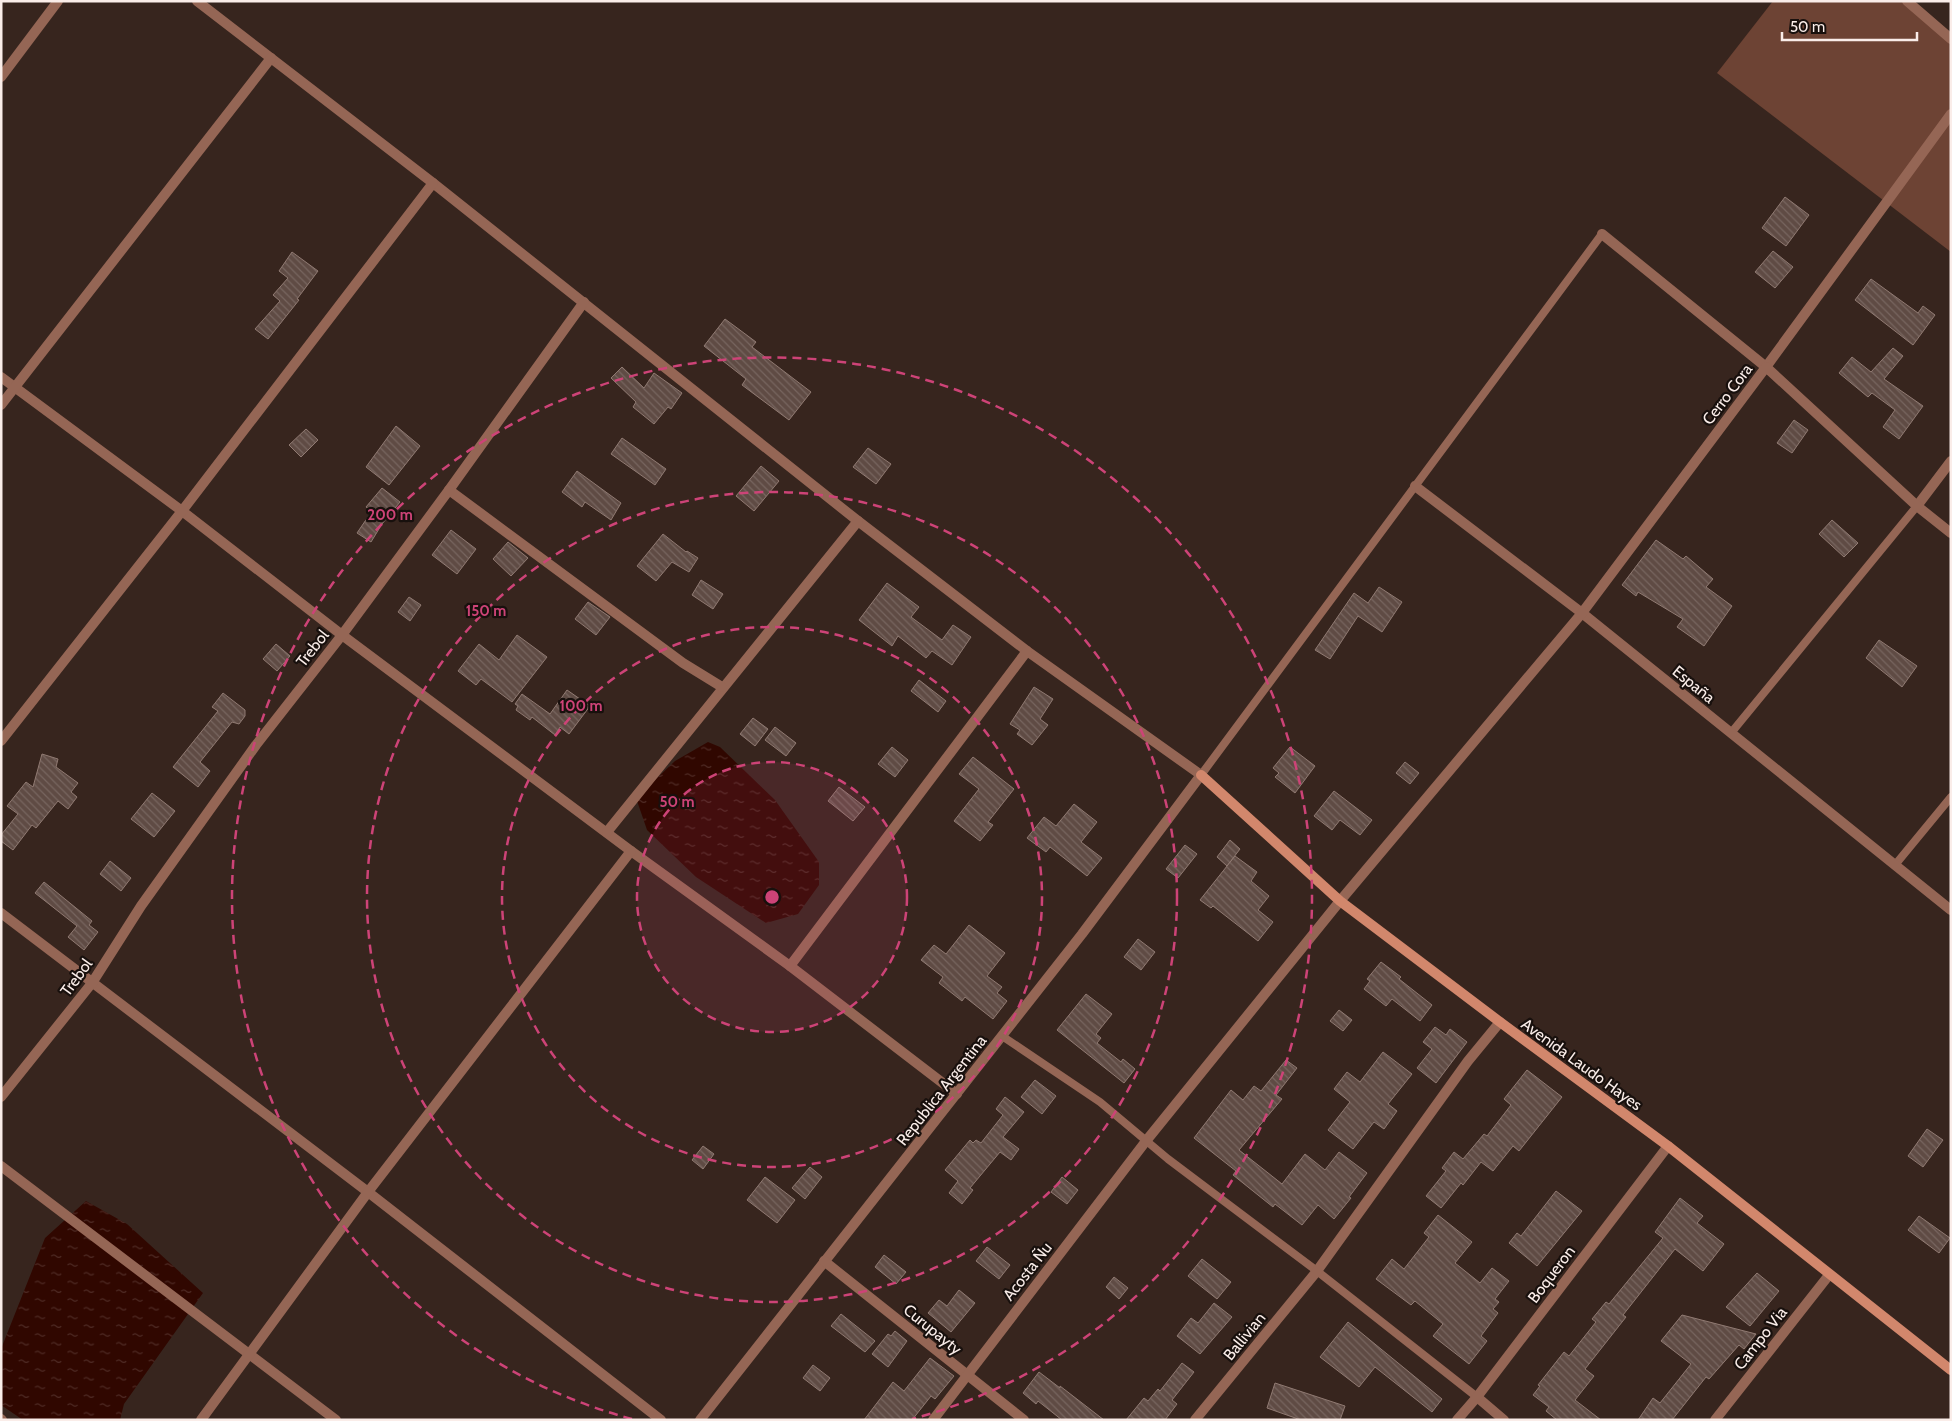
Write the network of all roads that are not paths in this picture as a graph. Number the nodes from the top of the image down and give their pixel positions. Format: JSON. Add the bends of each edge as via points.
{"nodes":[{"id":1,"x":58,"y":1,"type":"edge"},
{"id":2,"x":197,"y":1,"type":"edge"},
{"id":3,"x":1907,"y":1,"type":"edge"},
{"id":4,"x":1951,"y":39,"type":"edge"},
{"id":5,"x":272,"y":58,"type":"junction"},
{"id":6,"x":1,"y":77,"type":"edge"},
{"id":7,"x":1951,"y":114,"type":"edge"},
{"id":8,"x":433,"y":183,"type":"junction"},
{"id":9,"x":1602,"y":234,"type":"joint"},
{"id":10,"x":584,"y":302,"type":"junction"},
{"id":11,"x":1766,"y":367,"type":"junction"},
{"id":12,"x":1,"y":377,"type":"edge"},
{"id":13,"x":15,"y":388,"type":"junction"},
{"id":14,"x":1,"y":405,"type":"edge"},
{"id":15,"x":1951,"y":461,"type":"edge"},
{"id":16,"x":1415,"y":486,"type":"junction"},
{"id":17,"x":448,"y":490,"type":"junction"},
{"id":18,"x":1917,"y":506,"type":"junction"},
{"id":19,"x":182,"y":511,"type":"junction"},
{"id":20,"x":858,"y":521,"type":"junction"},
{"id":21,"x":1951,"y":533,"type":"edge"},
{"id":22,"x":1582,"y":614,"type":"junction"},
{"id":23,"x":342,"y":635,"type":"junction"},
{"id":24,"x":1027,"y":652,"type":"junction"},
{"id":25,"x":722,"y":687,"type":"junction"},
{"id":26,"x":1731,"y":733,"type":"junction"},
{"id":27,"x":1,"y":741,"type":"edge"},
{"id":28,"x":1201,"y":775,"type":"junction"},
{"id":29,"x":1951,"y":797,"type":"edge"},
{"id":30,"x":607,"y":832,"type":"junction"},
{"id":31,"x":630,"y":851,"type":"junction"},
{"id":32,"x":1895,"y":865,"type":"junction"},
{"id":33,"x":1340,"y":901,"type":"junction"},
{"id":34,"x":1951,"y":910,"type":"edge"},
{"id":35,"x":1,"y":913,"type":"edge"},
{"id":36,"x":790,"y":966,"type":"junction"},
{"id":37,"x":92,"y":983,"type":"junction"},
{"id":38,"x":1500,"y":1022,"type":"junction"},
{"id":39,"x":1002,"y":1036,"type":"junction"},
{"id":40,"x":957,"y":1094,"type":"junction"},
{"id":41,"x":1,"y":1097,"type":"edge"},
{"id":42,"x":1146,"y":1142,"type":"junction"},
{"id":43,"x":1668,"y":1146,"type":"junction"},
{"id":44,"x":1,"y":1166,"type":"edge"},
{"id":45,"x":368,"y":1192,"type":"junction"},
{"id":46,"x":824,"y":1261,"type":"junction"},
{"id":47,"x":1316,"y":1271,"type":"junction"},
{"id":48,"x":1829,"y":1275,"type":"junction"},
{"id":49,"x":249,"y":1354,"type":"junction"},
{"id":50,"x":1951,"y":1370,"type":"edge"},
{"id":51,"x":966,"y":1375,"type":"junction"},
{"id":52,"x":1477,"y":1397,"type":"junction"},
{"id":53,"x":201,"y":1420,"type":"edge"},
{"id":54,"x":336,"y":1420,"type":"edge"},
{"id":55,"x":661,"y":1420,"type":"edge"},
{"id":56,"x":700,"y":1420,"type":"edge"},
{"id":57,"x":933,"y":1420,"type":"edge"},
{"id":58,"x":1024,"y":1420,"type":"edge"},
{"id":59,"x":1195,"y":1420,"type":"edge"},
{"id":60,"x":1457,"y":1420,"type":"edge"},
{"id":61,"x":1504,"y":1420,"type":"edge"},
{"id":62,"x":1715,"y":1420,"type":"edge"}],
"edges":[{"from":1,"to":6,"type":"street"},
{"from":2,"to":5,"type":"street"},
{"from":3,"to":4,"type":"street"},
{"from":5,"to":8,"type":"street"},
{"from":5,"to":13,"type":"street"},
{"from":7,"to":11,"type":"street"},
{"from":8,"to":10,"type":"street"},
{"from":8,"to":19,"type":"street"},
{"from":9,"to":11,"type":"street"},
{"from":9,"to":16,"type":"lane"},
{"from":10,"to":17,"type":"street","name":"Trebol"},
{"from":10,"to":20,"type":"street"},
{"from":11,"to":18,"type":"street","name":"Cerro Cora"},
{"from":11,"to":22,"type":"street","name":"Cerro Cora"},
{"from":12,"to":13,"type":"street"},
{"from":13,"to":14,"type":"street"},
{"from":13,"to":19,"type":"street"},
{"from":15,"to":18,"type":"street"},
{"from":16,"to":22,"type":"street","name":"España"},
{"from":16,"to":28,"type":"lane"},
{"from":17,"to":23,"type":"street","name":"Trebol"},
{"from":17,"to":25,"type":"street","via":[[683,663]]},
{"from":18,"to":21,"type":"street","name":"Cerro Cora"},
{"from":18,"to":26,"type":"lane"},
{"from":19,"to":23,"type":"street"},
{"from":19,"to":27,"type":"street"},
{"from":20,"to":24,"type":"street"},
{"from":20,"to":25,"type":"street"},
{"from":22,"to":26,"type":"street","name":"España"},
{"from":22,"to":33,"type":"street","name":"Cerro Cora"},
{"from":23,"to":30,"type":"street"},
{"from":23,"to":37,"type":"street","name":"Trebol","via":[[250,753],[141,906]]},
{"from":24,"to":28,"type":"street"},
{"from":24,"to":36,"type":"street"},
{"from":25,"to":30,"type":"street"},
{"from":26,"to":32,"type":"street","name":"España"},
{"from":28,"to":33,"type":"street","name":"Avenida Laudo Hayes"},
{"from":28,"to":39,"type":"street","name":"Republica Argentina"},
{"from":29,"to":32,"type":"lane"},
{"from":30,"to":31,"type":"street"},
{"from":31,"to":36,"type":"street"},
{"from":31,"to":45,"type":"street"},
{"from":32,"to":34,"type":"street","name":"España"},
{"from":33,"to":38,"type":"street","name":"Avenida Laudo Hayes"},
{"from":33,"to":42,"type":"street","name":"Acosta Ñu"},
{"from":35,"to":37,"type":"street"},
{"from":36,"to":40,"type":"street"},
{"from":37,"to":41,"type":"street","name":"Trebol"},
{"from":37,"to":45,"type":"street"},
{"from":38,"to":43,"type":"street","name":"Avenida Laudo Hayes"},
{"from":38,"to":47,"type":"street","name":"Ballivian","via":[[1468,1061]]},
{"from":39,"to":40,"type":"street","name":"Republica Argentina"},
{"from":39,"to":42,"type":"lane","via":[[1100,1102]]},
{"from":40,"to":46,"type":"street","name":"Republica Argentina"},
{"from":42,"to":47,"type":"lane"},
{"from":42,"to":51,"type":"street","name":"Acosta Ñu"},
{"from":43,"to":48,"type":"street","name":"Avenida Laudo Hayes"},
{"from":43,"to":52,"type":"street","name":"Boqueron"},
{"from":44,"to":49,"type":"street"},
{"from":45,"to":49,"type":"street"},
{"from":45,"to":55,"type":"street"},
{"from":46,"to":51,"type":"street","name":"Curupayty"},
{"from":46,"to":56,"type":"street","name":"Republica Argentina"},
{"from":47,"to":52,"type":"lane"},
{"from":47,"to":59,"type":"street","name":"Ballivian"},
{"from":48,"to":50,"type":"street","name":"Avenida Laudo Hayes"},
{"from":48,"to":62,"type":"street","name":"Campo Via"},
{"from":49,"to":53,"type":"street"},
{"from":49,"to":54,"type":"street"},
{"from":51,"to":57,"type":"street","name":"Acosta Ñu"},
{"from":51,"to":58,"type":"street","name":"Curupayty"},
{"from":52,"to":60,"type":"street","name":"Boqueron"},
{"from":52,"to":61,"type":"street"}]}
